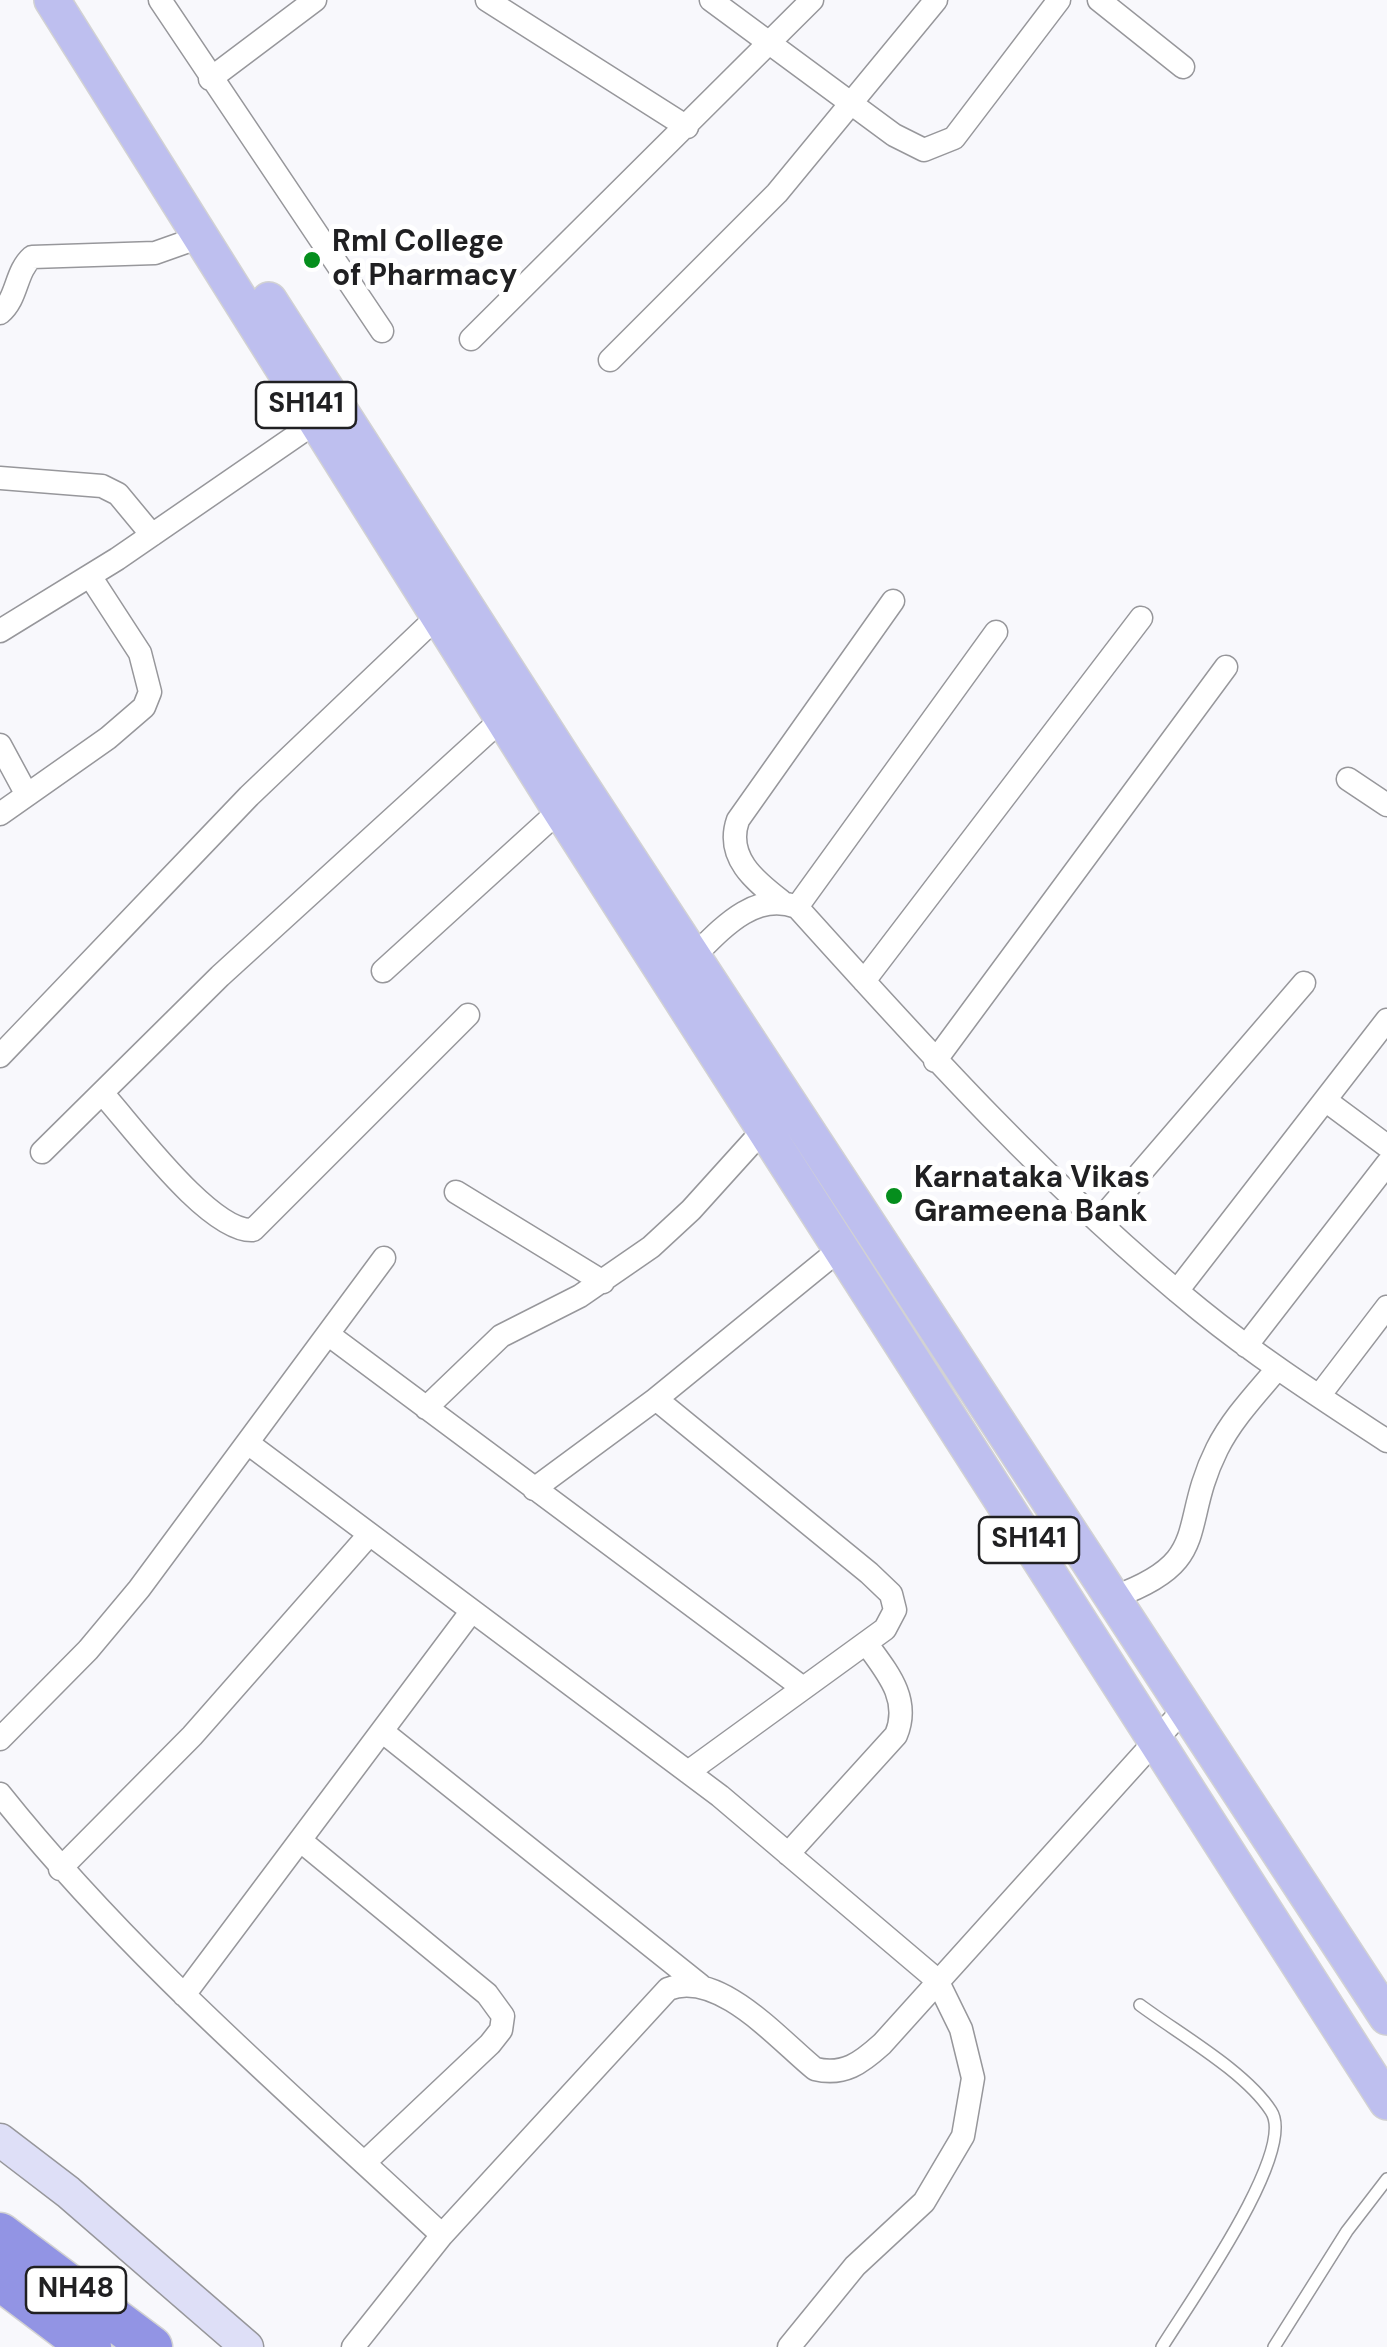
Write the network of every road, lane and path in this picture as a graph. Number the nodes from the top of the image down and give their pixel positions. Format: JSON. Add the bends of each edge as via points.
{"nodes":[{"id":1,"x":52,"y":0,"type":"edge"},
{"id":2,"x":78,"y":0,"type":"edge"},
{"id":3,"x":160,"y":0,"type":"edge"},
{"id":4,"x":315,"y":0,"type":"edge"},
{"id":5,"x":487,"y":0,"type":"edge"},
{"id":6,"x":711,"y":0,"type":"edge"},
{"id":7,"x":812,"y":0,"type":"edge"},
{"id":8,"x":936,"y":0,"type":"edge"},
{"id":9,"x":1059,"y":0,"type":"edge"},
{"id":10,"x":1099,"y":0,"type":"edge"},
{"id":11,"x":742,"y":7,"type":"edge"},
{"id":12,"x":774,"y":42,"type":"junction"},
{"id":13,"x":1183,"y":67,"type":"dead end"},
{"id":14,"x":210,"y":79,"type":"junction"},
{"id":15,"x":854,"y":104,"type":"junction"},
{"id":16,"x":687,"y":127,"type":"junction"},
{"id":17,"x":203,"y":236,"type":"junction"},
{"id":18,"x":0,"y":314,"type":"edge"},
{"id":19,"x":382,"y":331,"type":"dead end"},
{"id":20,"x":471,"y":339,"type":"dead end"},
{"id":21,"x":610,"y":360,"type":"dead end"},
{"id":22,"x":316,"y":422,"type":"junction"},
{"id":23,"x":0,"y":478,"type":"edge"},
{"id":24,"x":152,"y":534,"type":"junction"},
{"id":25,"x":90,"y":576,"type":"junction"},
{"id":26,"x":893,"y":601,"type":"dead end"},
{"id":27,"x":438,"y":615,"type":"junction"},
{"id":28,"x":1141,"y":618,"type":"dead end"},
{"id":29,"x":0,"y":631,"type":"edge"},
{"id":30,"x":996,"y":632,"type":"dead end"},
{"id":31,"x":1226,"y":667,"type":"dead end"},
{"id":32,"x":502,"y":718,"type":"junction"},
{"id":33,"x":0,"y":745,"type":"edge"},
{"id":34,"x":1348,"y":778,"type":"dead end"},
{"id":35,"x":27,"y":795,"type":"junction"},
{"id":36,"x":573,"y":801,"type":"junction"},
{"id":37,"x":1387,"y":805,"type":"edge"},
{"id":38,"x":0,"y":814,"type":"edge"},
{"id":39,"x":789,"y":904,"type":"junction"},
{"id":40,"x":683,"y":967,"type":"junction"},
{"id":41,"x":383,"y":971,"type":"dead end"},
{"id":42,"x":864,"y":981,"type":"junction"},
{"id":43,"x":1304,"y":983,"type":"dead end"},
{"id":44,"x":468,"y":1016,"type":"dead end"},
{"id":45,"x":1387,"y":1020,"type":"edge"},
{"id":46,"x":0,"y":1056,"type":"edge"},
{"id":47,"x":935,"y":1061,"type":"junction"},
{"id":48,"x":102,"y":1093,"type":"junction"},
{"id":49,"x":1325,"y":1100,"type":"junction"},
{"id":50,"x":766,"y":1127,"type":"junction"},
{"id":51,"x":1387,"y":1146,"type":"edge"},
{"id":52,"x":42,"y":1152,"type":"dead end"},
{"id":53,"x":1387,"y":1164,"type":"edge"},
{"id":54,"x":456,"y":1192,"type":"dead end"},
{"id":55,"x":1100,"y":1220,"type":"junction"},
{"id":56,"x":840,"y":1249,"type":"junction"},
{"id":57,"x":384,"y":1258,"type":"dead end"},
{"id":58,"x":603,"y":1282,"type":"junction"},
{"id":59,"x":1177,"y":1290,"type":"junction"},
{"id":60,"x":1387,"y":1307,"type":"edge"},
{"id":61,"x":329,"y":1336,"type":"junction"},
{"id":62,"x":1246,"y":1346,"type":"junction"},
{"id":63,"x":1277,"y":1369,"type":"junction"},
{"id":64,"x":1319,"y":1396,"type":"junction"},
{"id":65,"x":656,"y":1399,"type":"junction"},
{"id":66,"x":426,"y":1408,"type":"junction"},
{"id":67,"x":1387,"y":1440,"type":"edge"},
{"id":68,"x":249,"y":1444,"type":"junction"},
{"id":69,"x":534,"y":1489,"type":"junction"},
{"id":70,"x":368,"y":1536,"type":"junction"},
{"id":71,"x":1114,"y":1598,"type":"junction"},
{"id":72,"x":471,"y":1612,"type":"junction"},
{"id":73,"x":866,"y":1642,"type":"junction"},
{"id":74,"x":803,"y":1688,"type":"junction"},
{"id":75,"x":1186,"y":1708,"type":"junction"},
{"id":76,"x":382,"y":1732,"type":"junction"},
{"id":77,"x":1155,"y":1736,"type":"junction"},
{"id":78,"x":0,"y":1740,"type":"edge"},
{"id":79,"x":688,"y":1772,"type":"junction"},
{"id":80,"x":0,"y":1794,"type":"edge"},
{"id":81,"x":301,"y":1841,"type":"junction"},
{"id":82,"x":788,"y":1854,"type":"junction"},
{"id":83,"x":60,"y":1869,"type":"junction"},
{"id":84,"x":937,"y":1980,"type":"junction"},
{"id":85,"x":702,"y":1988,"type":"junction"},
{"id":86,"x":184,"y":1995,"type":"junction"},
{"id":87,"x":1140,"y":2005,"type":"dead end"},
{"id":88,"x":1387,"y":2017,"type":"edge"},
{"id":89,"x":1386,"y":2096,"type":"edge"},
{"id":90,"x":0,"y":2140,"type":"edge"},
{"id":91,"x":364,"y":2162,"type":"junction"},
{"id":92,"x":1387,"y":2179,"type":"edge"},
{"id":93,"x":0,"y":2234,"type":"edge"},
{"id":94,"x":442,"y":2235,"type":"junction"},
{"id":95,"x":0,"y":2278,"type":"edge"},
{"id":96,"x":90,"y":2347,"type":"edge"},
{"id":97,"x":152,"y":2347,"type":"edge"},
{"id":98,"x":247,"y":2347,"type":"edge"},
{"id":99,"x":352,"y":2347,"type":"edge"},
{"id":100,"x":789,"y":2347,"type":"edge"},
{"id":101,"x":1162,"y":2347,"type":"edge"},
{"id":102,"x":1274,"y":2347,"type":"edge"}],
"edges":[{"from":1,"to":17,"type":"main road","number":"SH141"},
{"from":2,"to":36,"type":"main road","number":"SH141"},
{"from":3,"to":14,"type":"street"},
{"from":4,"to":14,"type":"street"},
{"from":5,"to":16,"type":"street"},
{"from":6,"to":11,"type":"street"},
{"from":7,"to":12,"type":"street"},
{"from":8,"to":15,"type":"street"},
{"from":9,"to":15,"type":"street","via":[[967,123],[940,146],[912,146]]},
{"from":10,"to":13,"type":"street"},
{"from":11,"to":12,"type":"street"},
{"from":12,"to":15,"type":"street"},
{"from":12,"to":16,"type":"street"},
{"from":14,"to":19,"type":"street"},
{"from":15,"to":21,"type":"street","via":[[777,194]]},
{"from":16,"to":20,"type":"street"},
{"from":17,"to":18,"type":"street","via":[[156,253],[32,257]]},
{"from":17,"to":22,"type":"main road","number":"SH141"},
{"from":22,"to":24,"type":"street"},
{"from":22,"to":27,"type":"main road","number":"SH141"},
{"from":23,"to":24,"type":"street","via":[[102,486],[118,494]]},
{"from":24,"to":25,"type":"street"},
{"from":25,"to":29,"type":"street"},
{"from":25,"to":35,"type":"street","via":[[140,653],[150,692],[144,707],[108,738]]},
{"from":26,"to":39,"type":"street","via":[[765,776],[733,834],[749,874]]},
{"from":27,"to":32,"type":"main road","number":"SH141"},
{"from":27,"to":46,"type":"street","via":[[250,796]]},
{"from":28,"to":42,"type":"street"},
{"from":30,"to":39,"type":"street"},
{"from":31,"to":47,"type":"street"},
{"from":32,"to":36,"type":"main road","number":"SH141"},
{"from":32,"to":48,"type":"street"},
{"from":33,"to":35,"type":"street"},
{"from":34,"to":37,"type":"street"},
{"from":35,"to":38,"type":"street"},
{"from":36,"to":40,"type":"main road"},
{"from":36,"to":41,"type":"street"},
{"from":39,"to":40,"type":"street","via":[[762,903],[738,915]]},
{"from":39,"to":42,"type":"street"},
{"from":40,"to":50,"type":"main road","number":"SH141"},
{"from":40,"to":71,"type":"main road"},
{"from":42,"to":47,"type":"street"},
{"from":43,"to":55,"type":"street"},
{"from":44,"to":48,"type":"street","via":[[253,1230],[239,1231],[213,1216]]},
{"from":45,"to":49,"type":"street"},
{"from":47,"to":55,"type":"street"},
{"from":48,"to":52,"type":"street"},
{"from":49,"to":51,"type":"street"},
{"from":49,"to":59,"type":"street"},
{"from":50,"to":56,"type":"main road","number":"SH141"},
{"from":50,"to":58,"type":"street","via":[[691,1210]]},
{"from":53,"to":62,"type":"street"},
{"from":54,"to":58,"type":"street"},
{"from":55,"to":59,"type":"street"},
{"from":56,"to":65,"type":"street"},
{"from":56,"to":77,"type":"main road","number":"SH141"},
{"from":57,"to":61,"type":"street"},
{"from":58,"to":66,"type":"street","via":[[501,1336]]},
{"from":59,"to":62,"type":"street"},
{"from":60,"to":64,"type":"street"},
{"from":61,"to":66,"type":"street"},
{"from":61,"to":68,"type":"street"},
{"from":62,"to":63,"type":"street"},
{"from":63,"to":64,"type":"street"},
{"from":63,"to":71,"type":"street","via":[[1215,1452],[1174,1566]]},
{"from":64,"to":67,"type":"street"},
{"from":65,"to":69,"type":"street"},
{"from":65,"to":73,"type":"street","via":[[891,1594],[896,1610]]},
{"from":66,"to":69,"type":"street"},
{"from":68,"to":70,"type":"street"},
{"from":68,"to":78,"type":"street","via":[[101,1635]]},
{"from":69,"to":74,"type":"street"},
{"from":70,"to":72,"type":"street"},
{"from":70,"to":83,"type":"street","via":[[192,1736]]},
{"from":71,"to":75,"type":"main road"},
{"from":72,"to":76,"type":"street"},
{"from":72,"to":79,"type":"street"},
{"from":73,"to":74,"type":"street"},
{"from":73,"to":82,"type":"street","via":[[894,1682],[903,1717],[896,1735]]},
{"from":74,"to":79,"type":"street"},
{"from":75,"to":77,"type":"street"},
{"from":75,"to":88,"type":"main road"},
{"from":76,"to":81,"type":"street"},
{"from":76,"to":85,"type":"street"},
{"from":77,"to":84,"type":"street"},
{"from":77,"to":89,"type":"main road","number":"SH141"},
{"from":79,"to":82,"type":"street"},
{"from":80,"to":83,"type":"street"},
{"from":81,"to":86,"type":"street"},
{"from":81,"to":91,"type":"street","via":[[487,1994],[503,2016],[490,2044]]},
{"from":82,"to":84,"type":"street"},
{"from":83,"to":86,"type":"street"},
{"from":84,"to":85,"type":"street","via":[[864,2060],[832,2074],[815,2069],[736,2004]]},
{"from":84,"to":100,"type":"street","via":[[961,2029],[973,2078],[963,2136],[924,2202],[855,2266]]},
{"from":85,"to":94,"type":"street","via":[[682,1984],[650,2006]]},
{"from":86,"to":91,"type":"street"},
{"from":87,"to":101,"type":"lane","via":[[1245,2083],[1273,2112],[1279,2135],[1249,2205]]},
{"from":90,"to":98,"type":"street"},
{"from":91,"to":94,"type":"street"},
{"from":92,"to":102,"type":"lane"},
{"from":93,"to":97,"type":"highway","number":"NH48"},
{"from":94,"to":99,"type":"street"},
{"from":95,"to":96,"type":"highway","number":"NH48"}]}
